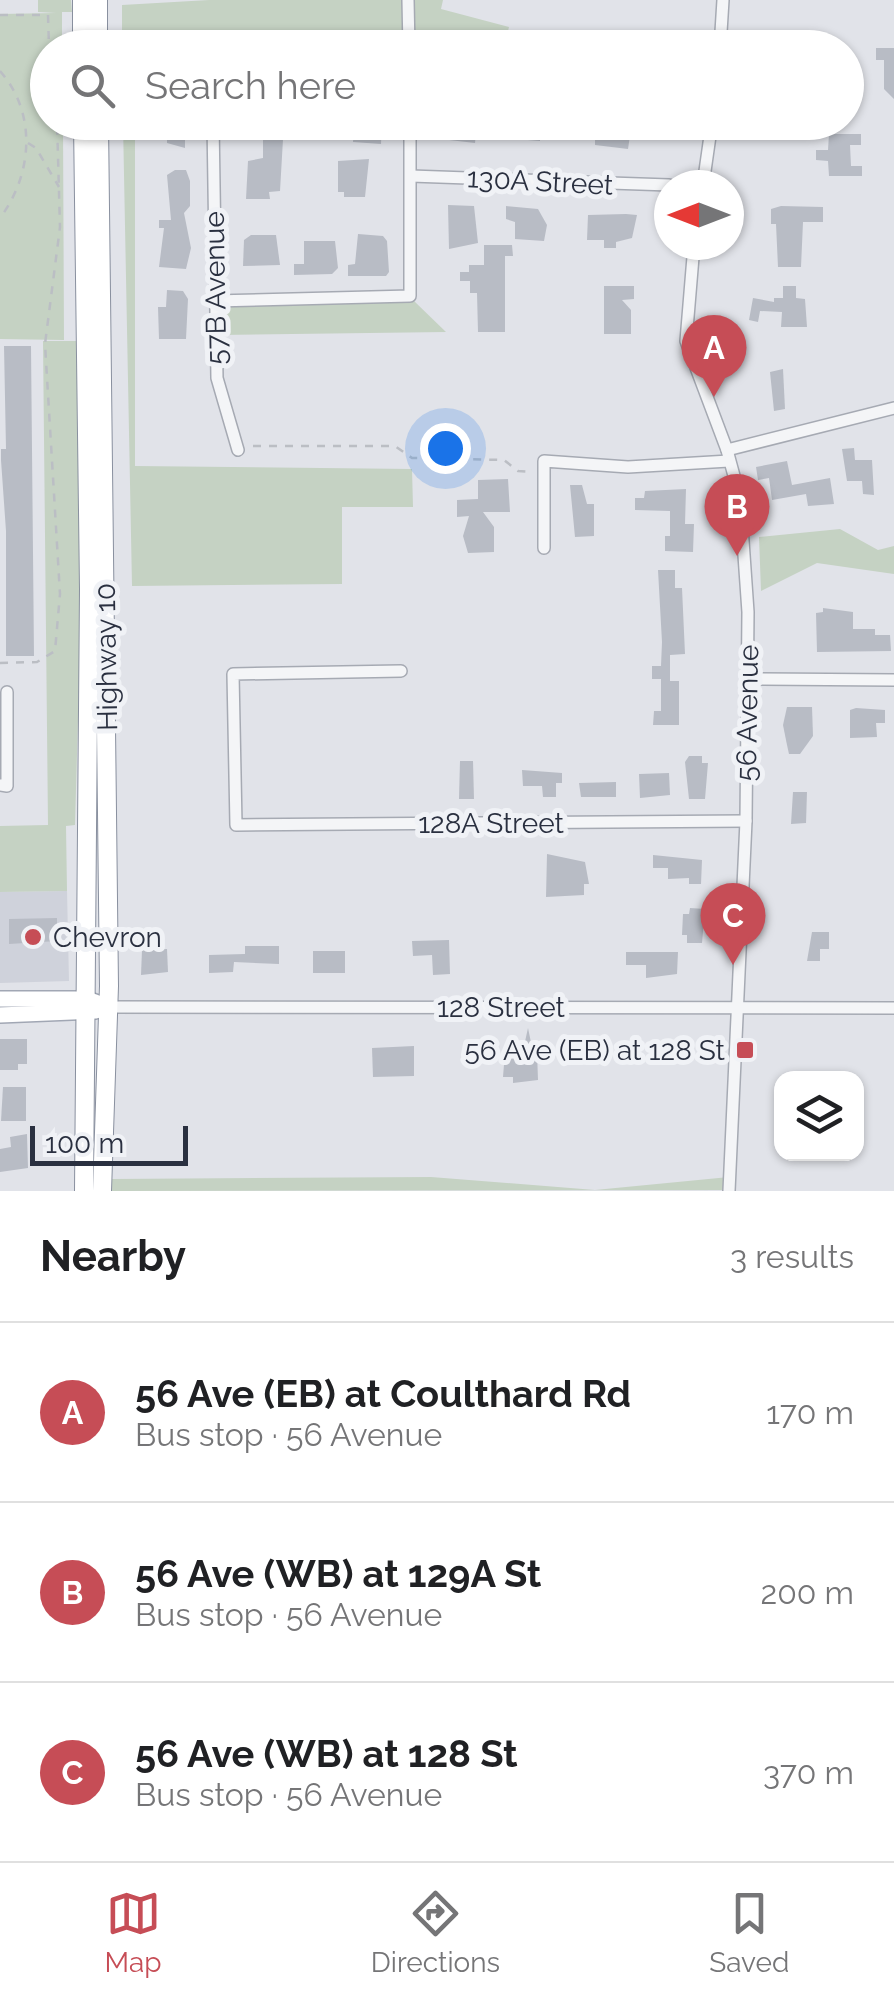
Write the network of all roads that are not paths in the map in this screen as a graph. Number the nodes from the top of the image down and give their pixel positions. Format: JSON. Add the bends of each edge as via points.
{"nodes":[{"id":1,"x":82,"y":0,"type":"edge"},
{"id":2,"x":98,"y":0,"type":"edge"},
{"id":3,"x":408,"y":0,"type":"edge"},
{"id":4,"x":723,"y":0,"type":"edge"},
{"id":5,"x":82,"y":30,"type":"edge"},
{"id":6,"x":98,"y":30,"type":"edge"},
{"id":7,"x":409,"y":30,"type":"edge"},
{"id":8,"x":721,"y":30,"type":"edge"},
{"id":9,"x":83,"y":140,"type":"edge"},
{"id":10,"x":99,"y":140,"type":"edge"},
{"id":11,"x":214,"y":140,"type":"edge"},
{"id":12,"x":410,"y":140,"type":"edge"},
{"id":13,"x":709,"y":140,"type":"edge"},
{"id":14,"x":705,"y":170,"type":"edge"},
{"id":15,"x":411,"y":176,"type":"junction"},
{"id":16,"x":654,"y":185,"type":"edge"},
{"id":17,"x":693,"y":260,"type":"edge"},
{"id":18,"x":214,"y":301,"type":"junction"},
{"id":19,"x":894,"y":408,"type":"edge"},
{"id":20,"x":238,"y":450,"type":"dead end"},
{"id":21,"x":728,"y":455,"type":"junction"},
{"id":22,"x":544,"y":548,"type":"dead end"},
{"id":23,"x":402,"y":671,"type":"dead end"},
{"id":24,"x":748,"y":679,"type":"junction"},
{"id":25,"x":894,"y":680,"type":"edge"},
{"id":26,"x":7,"y":692,"type":"dead end"},
{"id":27,"x":4,"y":714,"type":"edge"},
{"id":28,"x":0,"y":786,"type":"edge"},
{"id":29,"x":746,"y":821,"type":"junction"},
{"id":30,"x":0,"y":999,"type":"edge"},
{"id":31,"x":88,"y":1006,"type":"junction"},
{"id":32,"x":108,"y":1007,"type":"junction"},
{"id":33,"x":738,"y":1007,"type":"junction"},
{"id":34,"x":894,"y":1008,"type":"edge"},
{"id":35,"x":0,"y":1015,"type":"edge"},
{"id":36,"x":84,"y":1191,"type":"edge"},
{"id":37,"x":102,"y":1191,"type":"edge"},
{"id":38,"x":730,"y":1191,"type":"edge"}],
"edges":[{"from":1,"to":5,"type":"highway"},
{"from":2,"to":6,"type":"highway"},
{"from":3,"to":7,"type":"street"},
{"from":4,"to":8,"type":"street"},
{"from":9,"to":31,"type":"highway","name":"Highway 10"},
{"from":10,"to":32,"type":"highway","name":"Highway 10"},
{"from":11,"to":18,"type":"street","name":"57B Avenue"},
{"from":12,"to":15,"type":"street"},
{"from":13,"to":14,"type":"street"},
{"from":15,"to":16,"type":"street","name":"130A Street"},
{"from":15,"to":18,"type":"street","via":[[413,289],[407,298]]},
{"from":17,"to":21,"type":"street","name":"56 Avenue","via":[[686,341]]},
{"from":18,"to":20,"type":"street","name":"57B Avenue","via":[[216,378]]},
{"from":19,"to":21,"type":"street"},
{"from":21,"to":22,"type":"street","via":[[628,467],[540,467]]},
{"from":21,"to":24,"type":"street","name":"56 Avenue","via":[[740,498]]},
{"from":23,"to":29,"type":"street","name":"128A Street","via":[[234,674],[236,825]]},
{"from":24,"to":25,"type":"street"},
{"from":24,"to":29,"type":"street","name":"56 Avenue"},
{"from":26,"to":27,"type":"street"},
{"from":27,"to":28,"type":"street","via":[[7,786]]},
{"from":29,"to":33,"type":"street","name":"56 Avenue"},
{"from":30,"to":31,"type":"main road","name":"128 Street"},
{"from":31,"to":32,"type":"main road","name":"128 Street"},
{"from":31,"to":35,"type":"main road","name":"128 Street"},
{"from":31,"to":36,"type":"highway","name":"Highway 10"},
{"from":32,"to":33,"type":"street","name":"128 Street"},
{"from":32,"to":37,"type":"highway","name":"Highway 10"},
{"from":33,"to":34,"type":"street","name":"128 Street"},
{"from":33,"to":38,"type":"street","name":"56 Avenue"}]}
